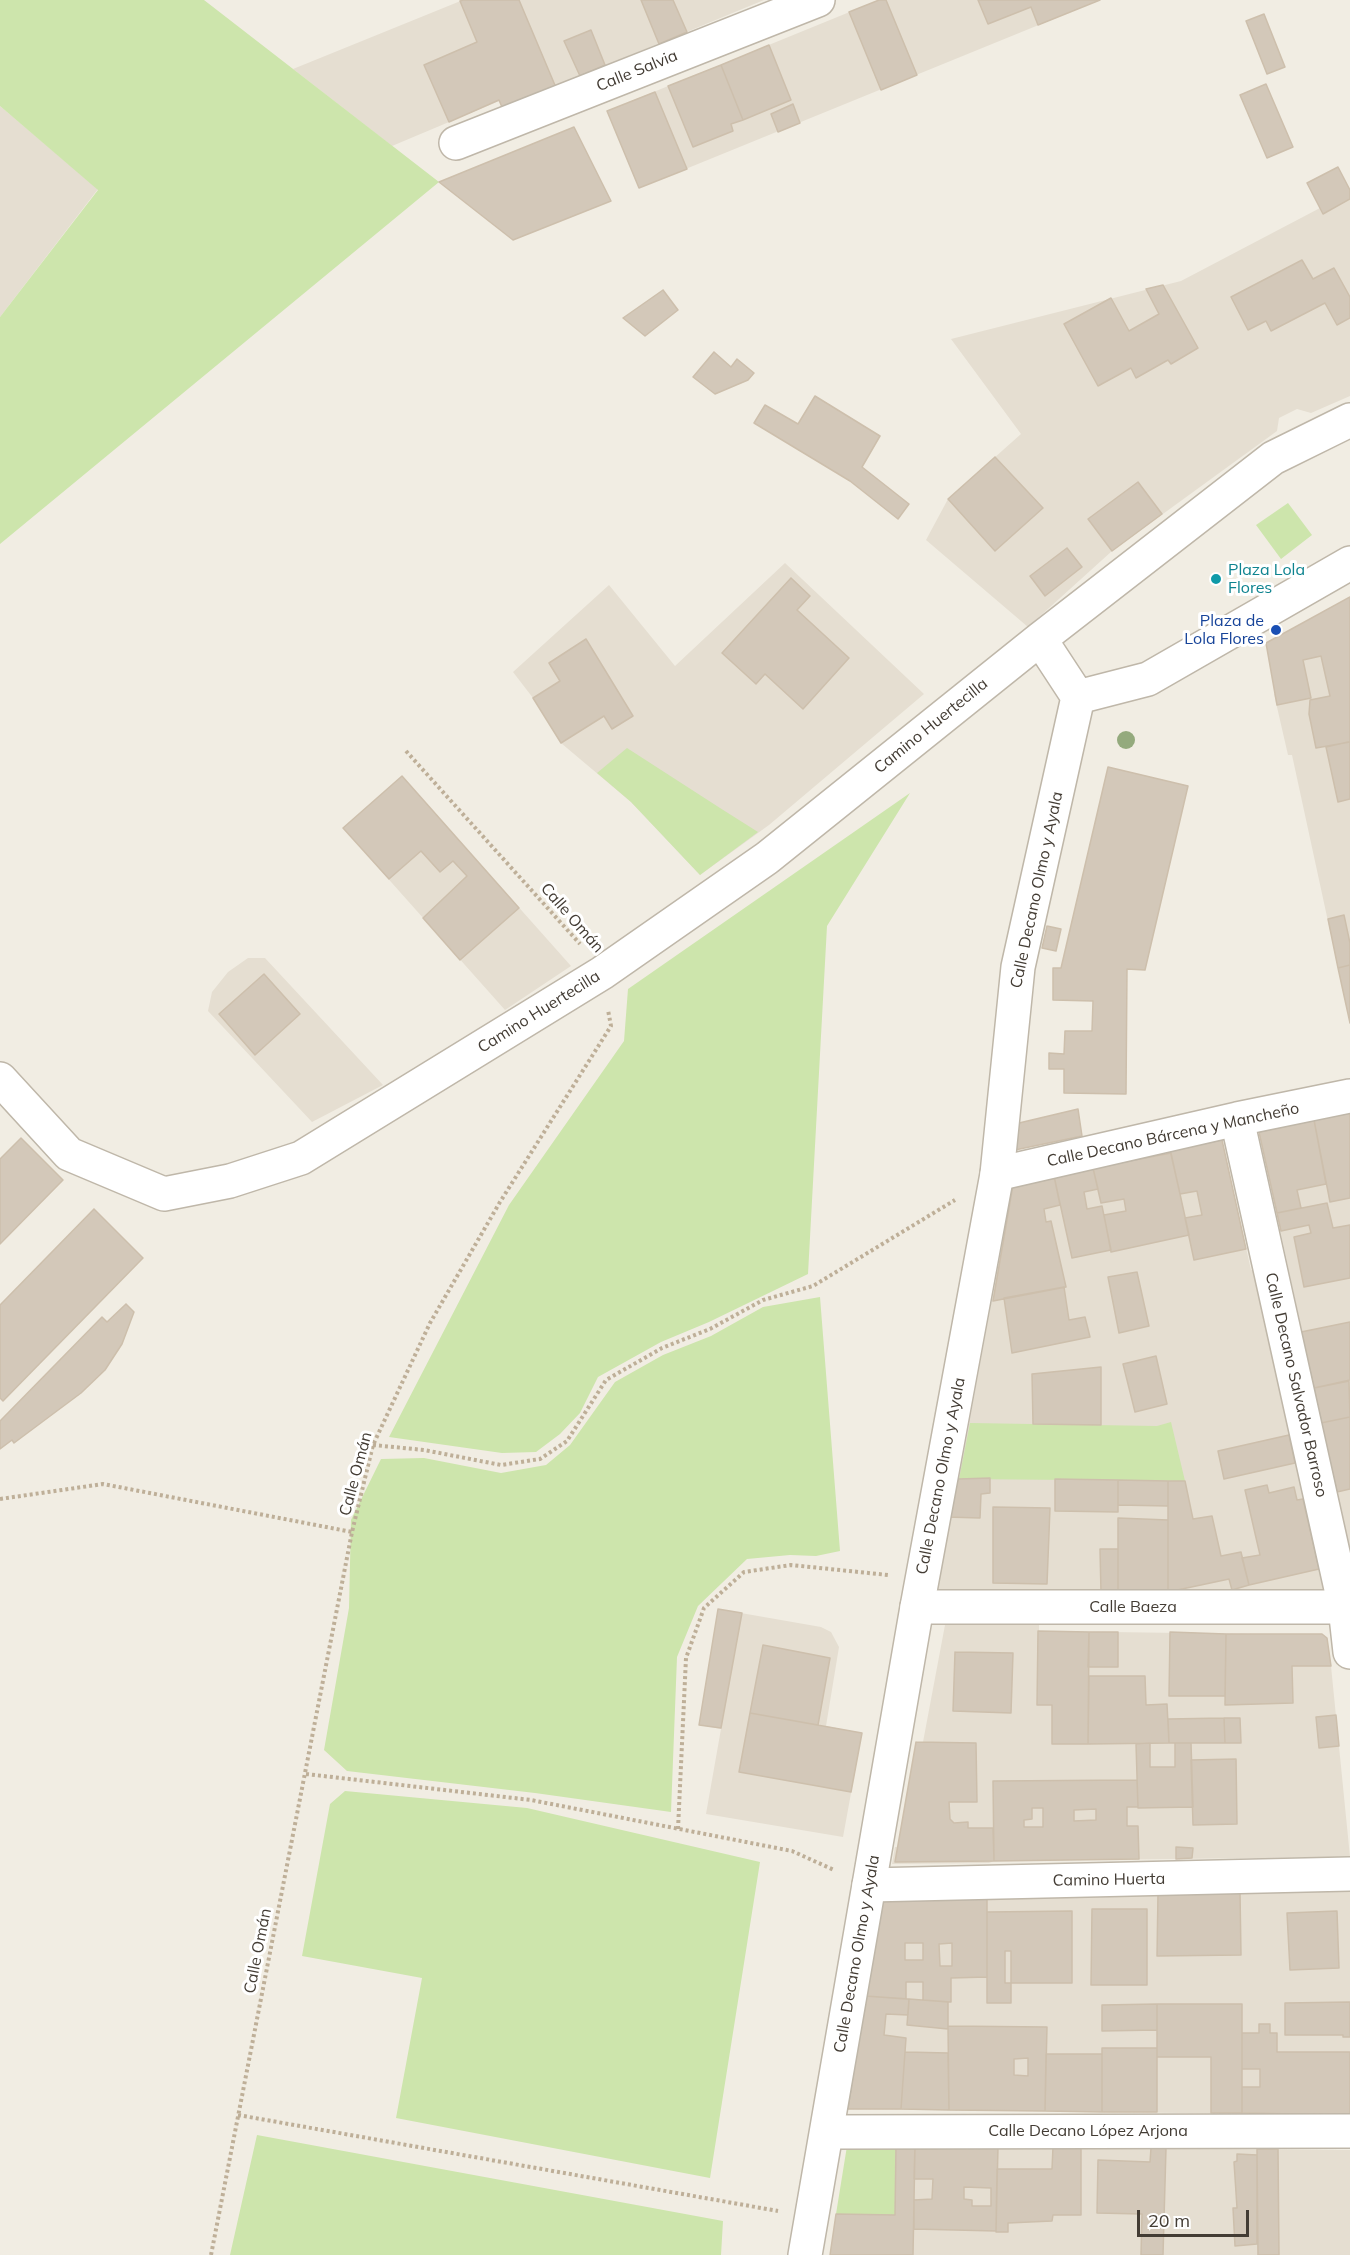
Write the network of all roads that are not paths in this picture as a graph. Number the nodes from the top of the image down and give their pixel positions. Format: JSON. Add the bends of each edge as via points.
{"nodes":[{"id":1,"x":818,"y":0,"type":"edge"},
{"id":2,"x":456,"y":143,"type":"dead end"},
{"id":3,"x":1350,"y":420,"type":"edge"},
{"id":4,"x":1350,"y":563,"type":"edge"},
{"id":5,"x":1040,"y":639,"type":"junction"},
{"id":6,"x":1078,"y":697,"type":"junction"},
{"id":7,"x":0,"y":1079,"type":"edge"},
{"id":8,"x":1350,"y":1096,"type":"edge"},
{"id":9,"x":1237,"y":1119,"type":"junction"},
{"id":10,"x":997,"y":1174,"type":"junction"},
{"id":11,"x":919,"y":1593,"type":"junction"},
{"id":12,"x":1348,"y":1606,"type":"edge"},
{"id":13,"x":1350,"y":1652,"type":"edge"},
{"id":14,"x":1350,"y":1874,"type":"edge"},
{"id":15,"x":869,"y":1885,"type":"junction"},
{"id":16,"x":1350,"y":2131,"type":"edge"},
{"id":17,"x":827,"y":2132,"type":"junction"},
{"id":18,"x":805,"y":2255,"type":"edge"}],
"edges":[{"from":1,"to":2,"type":"street","name":"Calle Salvia"},
{"from":3,"to":5,"type":"street","via":[[1273,458]]},
{"from":4,"to":6,"type":"street","via":[[1148,679]]},
{"from":5,"to":6,"type":"street"},
{"from":5,"to":7,"type":"street","name":"Camino Huertecilla","via":[[767,858],[602,973],[301,1158],[230,1181],[164,1194],[69,1155]]},
{"from":6,"to":10,"type":"street","name":"Calle Decano Olmo y Ayala","via":[[1018,967]]},
{"from":8,"to":9,"type":"street","name":"Calle Decano Bárcena y Mancheño"},
{"from":9,"to":10,"type":"street","name":"Calle Decano Bárcena y Mancheño"},
{"from":9,"to":12,"type":"street","name":"Calle Decano Salvador Barroso"},
{"from":10,"to":11,"type":"street","name":"Calle Decano Olmo y Ayala"},
{"from":11,"to":12,"type":"street","name":"Calle Baeza"},
{"from":11,"to":15,"type":"street","name":"Calle Decano Olmo y Ayala"},
{"from":12,"to":13,"type":"street","name":"Calle Decano Salvador Barroso"},
{"from":14,"to":15,"type":"street","name":"Camino Huerta"},
{"from":15,"to":17,"type":"street","name":"Calle Decano Olmo y Ayala"},
{"from":16,"to":17,"type":"street","name":"Calle Decano López Arjona"},
{"from":17,"to":18,"type":"street","name":"Calle Decano Olmo y Ayala"}]}
